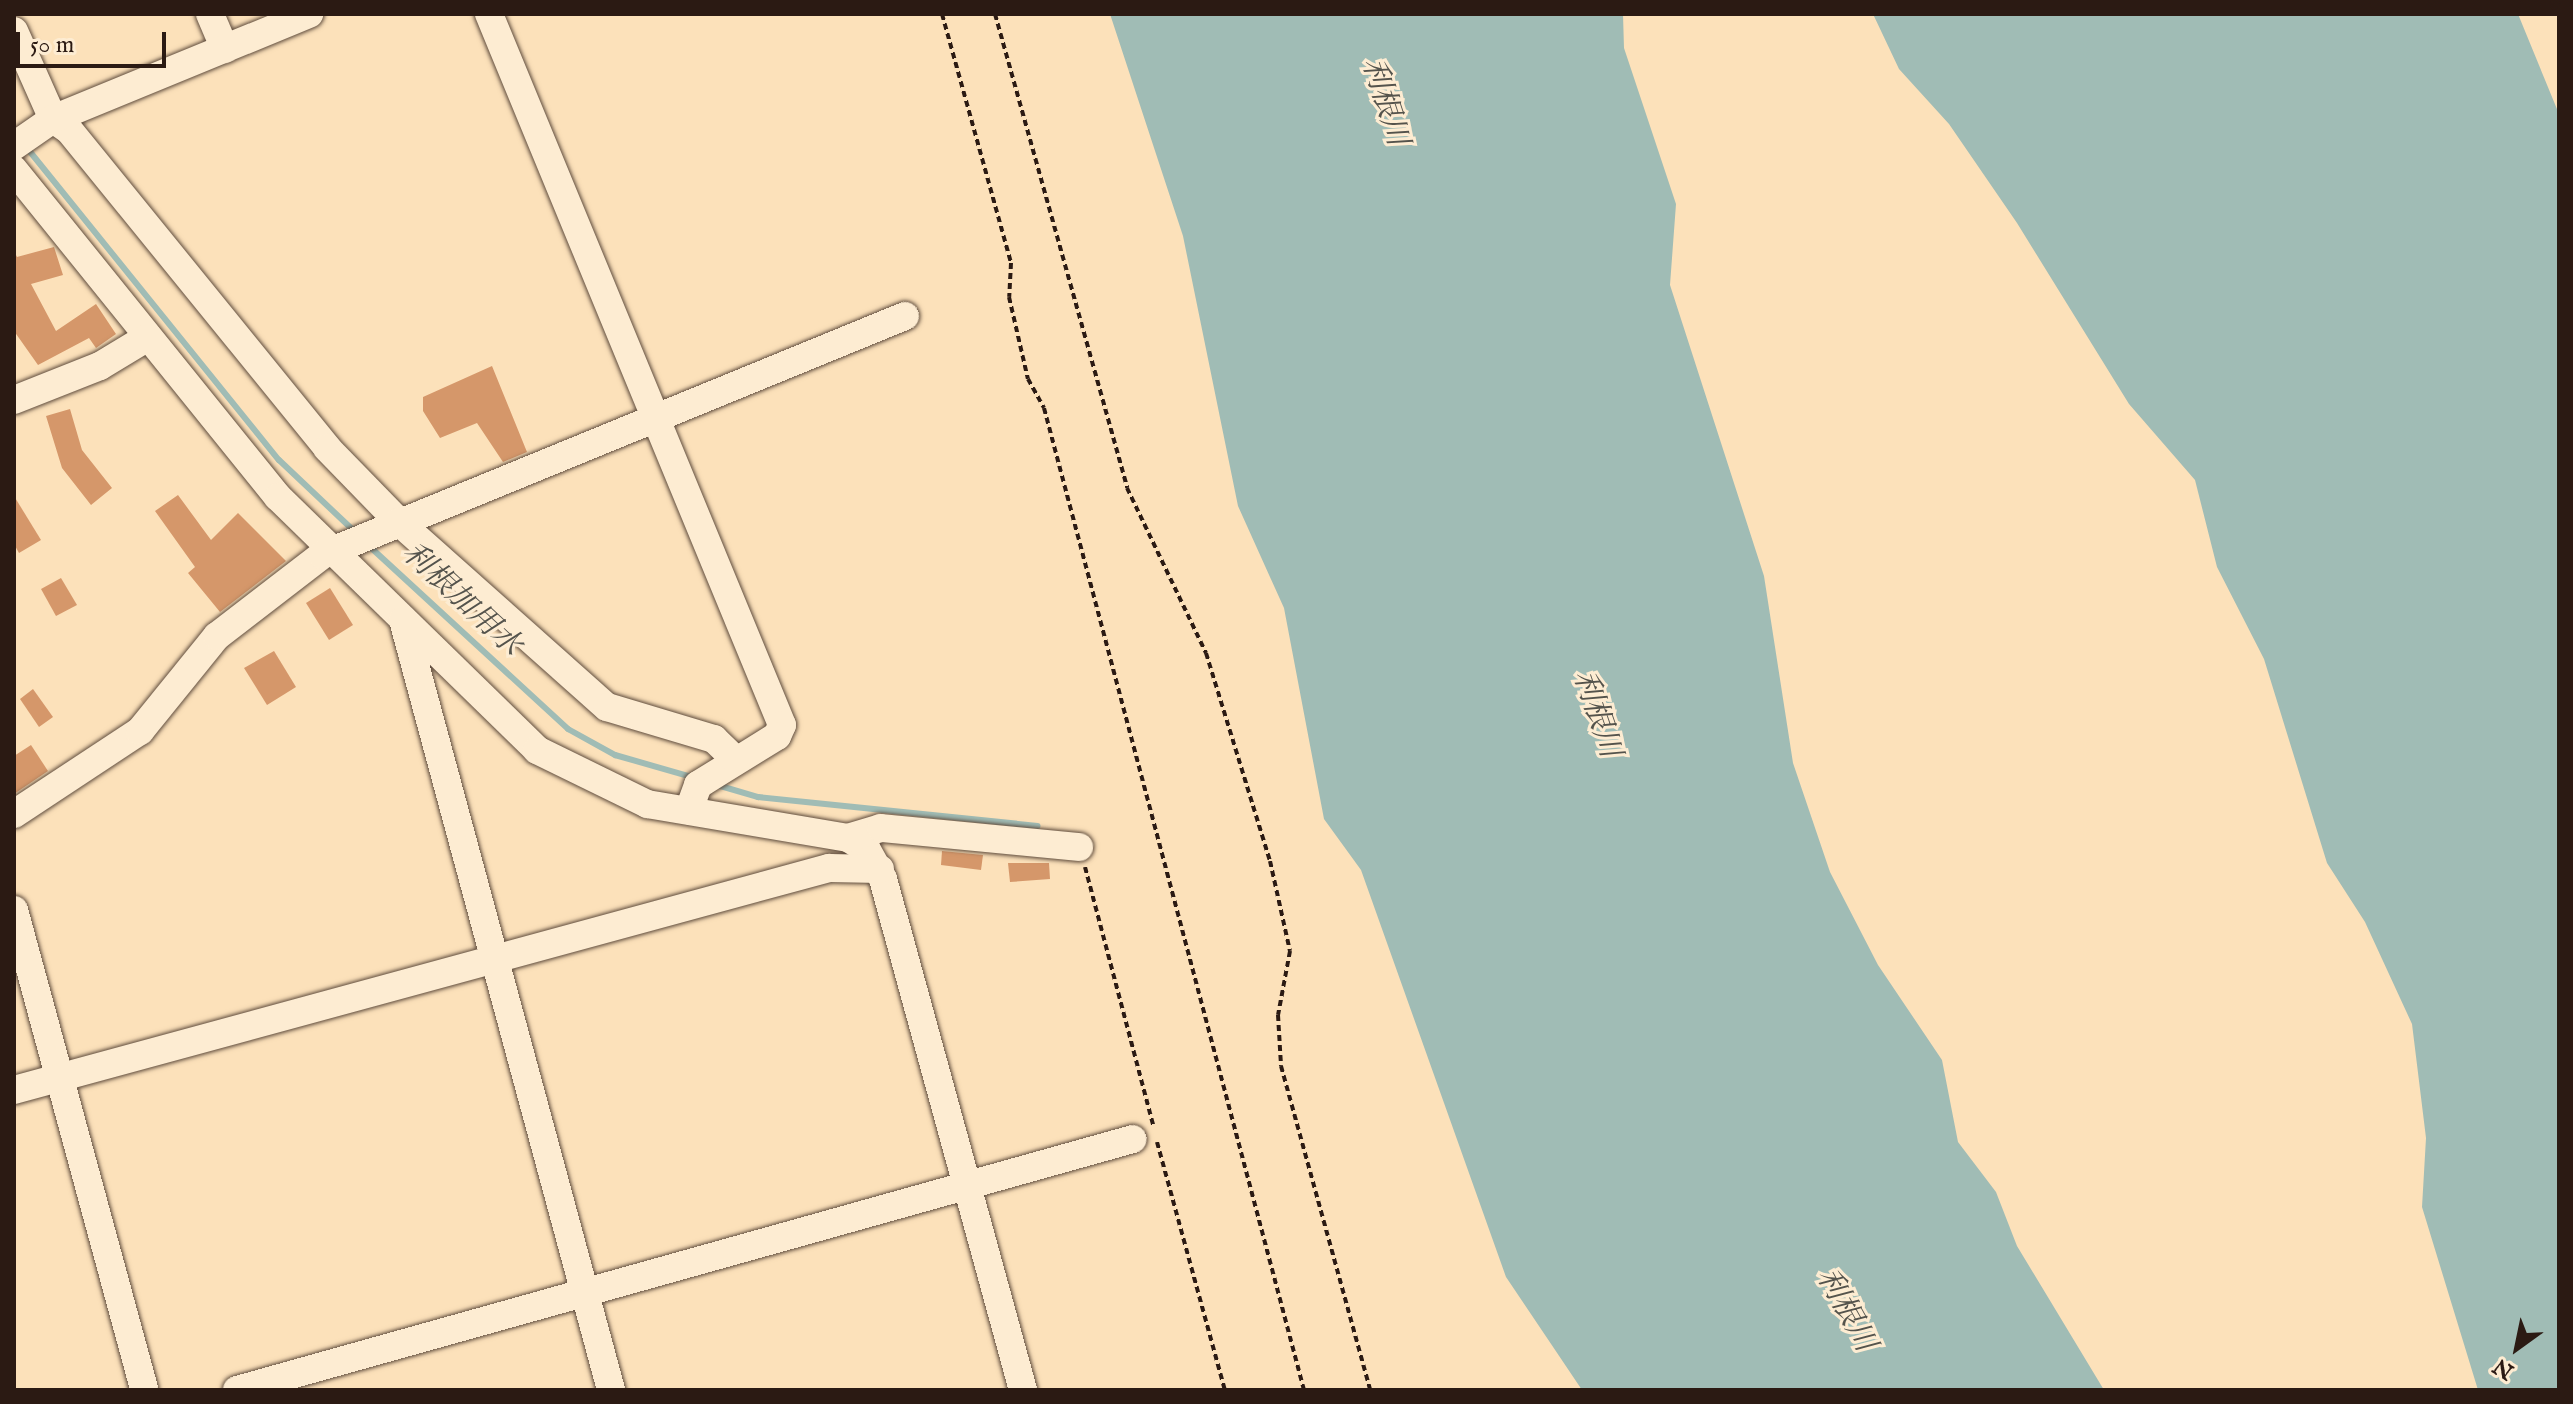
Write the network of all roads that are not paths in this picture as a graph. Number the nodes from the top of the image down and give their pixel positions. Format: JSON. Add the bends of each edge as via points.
{"nodes":[{"id":1,"x":210,"y":14,"type":"edge"},
{"id":2,"x":309,"y":14,"type":"edge"},
{"id":3,"x":489,"y":14,"type":"edge"},
{"id":4,"x":14,"y":31,"type":"edge"},
{"id":5,"x":225,"y":49,"type":"junction"},
{"id":6,"x":53,"y":119,"type":"junction"},
{"id":7,"x":19,"y":143,"type":"edge"},
{"id":8,"x":14,"y":170,"type":"edge"},
{"id":9,"x":905,"y":316,"type":"dead end"},
{"id":10,"x":148,"y":337,"type":"junction"},
{"id":11,"x":14,"y":400,"type":"edge"},
{"id":12,"x":654,"y":415,"type":"junction"},
{"id":13,"x":399,"y":522,"type":"junction"},
{"id":14,"x":334,"y":550,"type":"junction"},
{"id":15,"x":403,"y":619,"type":"junction"},
{"id":16,"x":734,"y":758,"type":"junction"},
{"id":17,"x":689,"y":810,"type":"junction"},
{"id":18,"x":14,"y":814,"type":"edge"},
{"id":19,"x":848,"y":838,"type":"junction"},
{"id":20,"x":1079,"y":847,"type":"road end"},
{"id":21,"x":880,"y":869,"type":"junction"},
{"id":22,"x":14,"y":910,"type":"edge"},
{"id":23,"x":495,"y":960,"type":"junction"},
{"id":24,"x":60,"y":1077,"type":"junction"},
{"id":25,"x":14,"y":1090,"type":"edge"},
{"id":26,"x":1133,"y":1139,"type":"dead end"},
{"id":27,"x":966,"y":1190,"type":"junction"},
{"id":28,"x":585,"y":1295,"type":"junction"},
{"id":29,"x":144,"y":1390,"type":"edge"},
{"id":30,"x":237,"y":1390,"type":"edge"},
{"id":31,"x":611,"y":1390,"type":"edge"},
{"id":32,"x":1023,"y":1390,"type":"edge"}],
"edges":[{"from":1,"to":5,"type":"street"},
{"from":2,"to":5,"type":"street"},
{"from":3,"to":12,"type":"street"},
{"from":4,"to":6,"type":"street"},
{"from":5,"to":6,"type":"street"},
{"from":6,"to":7,"type":"street"},
{"from":6,"to":13,"type":"street","via":[[69,130],[327,448]]},
{"from":8,"to":10,"type":"street"},
{"from":9,"to":12,"type":"street"},
{"from":10,"to":11,"type":"street","via":[[100,366]]},
{"from":10,"to":14,"type":"street","via":[[278,497]]},
{"from":12,"to":13,"type":"street"},
{"from":12,"to":16,"type":"street","via":[[782,725],[777,736]]},
{"from":13,"to":14,"type":"street"},
{"from":13,"to":16,"type":"street","via":[[607,707],[714,739]]},
{"from":14,"to":15,"type":"street"},
{"from":14,"to":18,"type":"street","via":[[217,636],[140,731]]},
{"from":15,"to":17,"type":"street","via":[[556,764],[647,804]]},
{"from":15,"to":23,"type":"street"},
{"from":16,"to":17,"type":"street","via":[[698,785]]},
{"from":17,"to":19,"type":"street"},
{"from":19,"to":20,"type":"street","via":[[881,828]]},
{"from":19,"to":21,"type":"street"},
{"from":21,"to":23,"type":"street","via":[[829,868]]},
{"from":21,"to":27,"type":"street"},
{"from":22,"to":24,"type":"street"},
{"from":23,"to":24,"type":"street"},
{"from":23,"to":28,"type":"street"},
{"from":24,"to":25,"type":"street"},
{"from":24,"to":29,"type":"street"},
{"from":26,"to":27,"type":"street"},
{"from":27,"to":28,"type":"street"},
{"from":27,"to":32,"type":"street"},
{"from":28,"to":30,"type":"street"},
{"from":28,"to":31,"type":"street"}]}
